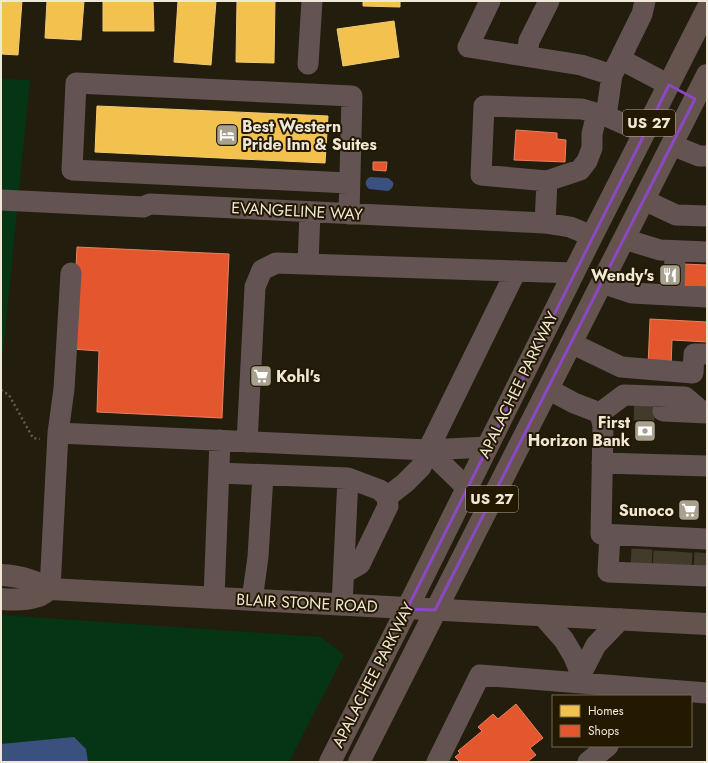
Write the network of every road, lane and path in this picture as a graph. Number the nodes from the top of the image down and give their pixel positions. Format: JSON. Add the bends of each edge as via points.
{"nodes":[{"id":1,"x":312,"y":1,"type":"edge"},
{"id":2,"x":490,"y":1,"type":"edge"},
{"id":3,"x":549,"y":1,"type":"edge"},
{"id":4,"x":646,"y":1,"type":"edge"},
{"id":5,"x":707,"y":9,"type":"edge"},
{"id":6,"x":526,"y":56,"type":"junction"},
{"id":7,"x":308,"y":64,"type":"dead end"},
{"id":8,"x":616,"y":67,"type":"junction"},
{"id":9,"x":707,"y":75,"type":"edge"},
{"id":10,"x":668,"y":85,"type":"junction"},
{"id":11,"x":701,"y":100,"type":"edge"},
{"id":12,"x":602,"y":114,"type":"junction"},
{"id":13,"x":644,"y":133,"type":"junction"},
{"id":14,"x":672,"y":145,"type":"junction"},
{"id":15,"x":707,"y":156,"type":"edge"},
{"id":16,"x":158,"y":174,"type":"junction"},
{"id":17,"x":547,"y":181,"type":"junction"},
{"id":18,"x":350,"y":183,"type":"junction"},
{"id":19,"x":1,"y":200,"type":"edge"},
{"id":20,"x":644,"y":200,"type":"junction"},
{"id":21,"x":157,"y":205,"type":"junction"},
{"id":22,"x":310,"y":212,"type":"junction"},
{"id":23,"x":349,"y":214,"type":"junction"},
{"id":24,"x":707,"y":216,"type":"edge"},
{"id":25,"x":545,"y":223,"type":"junction"},
{"id":26,"x":592,"y":236,"type":"junction"},
{"id":27,"x":624,"y":239,"type":"junction"},
{"id":28,"x":675,"y":251,"type":"junction"},
{"id":29,"x":707,"y":252,"type":"edge"},
{"id":30,"x":308,"y":264,"type":"junction"},
{"id":31,"x":516,"y":271,"type":"junction"},
{"id":32,"x":71,"y":272,"type":"dead end"},
{"id":33,"x":573,"y":273,"type":"junction"},
{"id":34,"x":602,"y":283,"type":"junction"},
{"id":35,"x":674,"y":295,"type":"junction"},
{"id":36,"x":707,"y":296,"type":"edge"},
{"id":37,"x":571,"y":343,"type":"junction"},
{"id":38,"x":707,"y":354,"type":"edge"},
{"id":39,"x":548,"y":389,"type":"junction"},
{"id":40,"x":1,"y":390,"type":"edge"},
{"id":41,"x":617,"y":408,"type":"junction"},
{"id":42,"x":663,"y":411,"type":"tunnel mouth"},
{"id":43,"x":706,"y":413,"type":"edge"},
{"id":44,"x":51,"y":436,"type":"junction"},
{"id":45,"x":220,"y":440,"type":"junction"},
{"id":46,"x":247,"y":442,"type":"junction"},
{"id":47,"x":487,"y":447,"type":"junction"},
{"id":48,"x":428,"y":450,"type":"junction"},
{"id":49,"x":602,"y":463,"type":"junction"},
{"id":50,"x":707,"y":466,"type":"edge"},
{"id":51,"x":219,"y":473,"type":"junction"},
{"id":52,"x":263,"y":474,"type":"junction"},
{"id":53,"x":348,"y":478,"type":"junction"},
{"id":54,"x":467,"y":488,"type":"junction"},
{"id":55,"x":387,"y":497,"type":"junction"},
{"id":56,"x":610,"y":534,"type":"junction"},
{"id":57,"x":642,"y":557,"type":"junction"},
{"id":58,"x":673,"y":558,"type":"junction"},
{"id":59,"x":705,"y":559,"type":"edge"},
{"id":60,"x":344,"y":573,"type":"junction"},
{"id":61,"x":1,"y":575,"type":"edge"},
{"id":62,"x":50,"y":589,"type":"junction"},
{"id":63,"x":214,"y":598,"type":"junction"},
{"id":64,"x":1,"y":599,"type":"edge"},
{"id":65,"x":252,"y":600,"type":"junction"},
{"id":66,"x":342,"y":605,"type":"junction"},
{"id":67,"x":407,"y":609,"type":"junction"},
{"id":68,"x":435,"y":610,"type":"junction"},
{"id":69,"x":542,"y":616,"type":"junction"},
{"id":70,"x":621,"y":619,"type":"junction"},
{"id":71,"x":707,"y":624,"type":"edge"},
{"id":72,"x":580,"y":679,"type":"junction"},
{"id":73,"x":707,"y":693,"type":"edge"},
{"id":74,"x":607,"y":747,"type":"edge"},
{"id":75,"x":330,"y":762,"type":"edge"},
{"id":76,"x":359,"y":762,"type":"edge"},
{"id":77,"x":437,"y":762,"type":"edge"},
{"id":78,"x":588,"y":762,"type":"edge"}],
"edges":[{"from":1,"to":7,"type":"street"},
{"from":2,"to":6,"type":"street","via":[[468,47]]},
{"from":3,"to":6,"type":"street","via":[[529,41]]},
{"from":4,"to":8,"type":"street"},
{"from":5,"to":10,"type":"main road","name":"APALACHEE PARKWAY","number":"US 27"},
{"from":6,"to":8,"type":"street","via":[[581,65]]},
{"from":8,"to":10,"type":"street"},
{"from":8,"to":12,"type":"street"},
{"from":9,"to":11,"type":"main road","name":"APALACHEE PARKWAY","number":"US 27"},
{"from":10,"to":11,"type":"main road"},
{"from":10,"to":13,"type":"main road","name":"APALACHEE PARKWAY","number":"US 27"},
{"from":11,"to":14,"type":"main road","name":"APALACHEE PARKWAY","number":"US 27"},
{"from":12,"to":13,"type":"street"},
{"from":12,"to":17,"type":"street","via":[[592,134],[592,148],[587,161],[580,170]]},
{"from":12,"to":17,"type":"street","via":[[582,109],[484,106],[481,175]]},
{"from":13,"to":26,"type":"main road","name":"APALACHEE PARKWAY","number":"US 27"},
{"from":14,"to":15,"type":"street","via":[[699,156]]},
{"from":14,"to":20,"type":"main road","name":"APALACHEE PARKWAY","number":"US 27"},
{"from":16,"to":18,"type":"street"},
{"from":16,"to":18,"type":"street","via":[[72,170],[76,83],[352,96]]},
{"from":16,"to":21,"type":"street"},
{"from":17,"to":25,"type":"street"},
{"from":18,"to":23,"type":"street"},
{"from":19,"to":21,"type":"street","name":"EVANGELINE WAY","via":[[143,207]]},
{"from":20,"to":24,"type":"street","via":[[676,215]]},
{"from":20,"to":27,"type":"main road","name":"APALACHEE PARKWAY","number":"US 27"},
{"from":21,"to":22,"type":"street","name":"EVANGELINE WAY"},
{"from":22,"to":23,"type":"street","name":"EVANGELINE WAY"},
{"from":22,"to":30,"type":"street"},
{"from":23,"to":25,"type":"street","name":"EVANGELINE WAY"},
{"from":25,"to":26,"type":"street","name":"EVANGELINE WAY","via":[[570,226]]},
{"from":26,"to":33,"type":"main road","name":"APALACHEE PARKWAY","number":"US 27"},
{"from":27,"to":28,"type":"street","via":[[660,250]]},
{"from":27,"to":34,"type":"main road","name":"APALACHEE PARKWAY","number":"US 27"},
{"from":28,"to":29,"type":"street"},
{"from":28,"to":35,"type":"street"},
{"from":30,"to":31,"type":"street"},
{"from":30,"to":46,"type":"street","via":[[276,263],[262,270],[255,287]]},
{"from":31,"to":33,"type":"street"},
{"from":31,"to":48,"type":"street"},
{"from":32,"to":44,"type":"street","via":[[64,389]]},
{"from":33,"to":47,"type":"main road","name":"APALACHEE PARKWAY","number":"US 27"},
{"from":34,"to":35,"type":"street","via":[[632,293]]},
{"from":34,"to":37,"type":"main road","name":"APALACHEE PARKWAY","number":"US 27"},
{"from":35,"to":36,"type":"street"},
{"from":37,"to":38,"type":"street","via":[[621,367],[693,373],[694,354]]},
{"from":37,"to":39,"type":"main road","name":"APALACHEE PARKWAY","number":"US 27"},
{"from":39,"to":41,"type":"street","via":[[574,402]]},
{"from":39,"to":68,"type":"main road","name":"APALACHEE PARKWAY","number":"US 27"},
{"from":40,"to":44,"type":"path","via":[[9,395],[33,438]]},
{"from":41,"to":43,"type":"street","via":[[624,395],[685,397]]},
{"from":41,"to":49,"type":"street","via":[[603,426]]},
{"from":42,"to":43,"type":"street"},
{"from":44,"to":45,"type":"street"},
{"from":44,"to":62,"type":"street"},
{"from":45,"to":46,"type":"street"},
{"from":45,"to":51,"type":"street"},
{"from":46,"to":48,"type":"street"},
{"from":47,"to":48,"type":"street"},
{"from":47,"to":54,"type":"main road","name":"APALACHEE PARKWAY","number":"US 27"},
{"from":48,"to":54,"type":"street"},
{"from":48,"to":55,"type":"street","via":[[421,467]]},
{"from":49,"to":50,"type":"street"},
{"from":49,"to":56,"type":"street","via":[[601,534]]},
{"from":51,"to":52,"type":"street"},
{"from":51,"to":63,"type":"street"},
{"from":52,"to":53,"type":"street"},
{"from":52,"to":65,"type":"street","via":[[258,557]]},
{"from":53,"to":55,"type":"street","via":[[380,490]]},
{"from":53,"to":60,"type":"street"},
{"from":54,"to":67,"type":"main road","name":"APALACHEE PARKWAY","number":"US 27"},
{"from":55,"to":60,"type":"street","via":[[388,506],[360,564]]},
{"from":56,"to":57,"type":"street"},
{"from":56,"to":57,"type":"street","via":[[608,572]]},
{"from":57,"to":58,"type":"street"},
{"from":57,"to":58,"type":"street"},
{"from":58,"to":59,"type":"street"},
{"from":58,"to":59,"type":"street"},
{"from":60,"to":66,"type":"street"},
{"from":61,"to":62,"type":"main road","name":"BLAIR STONE ROAD","via":[[25,578]]},
{"from":62,"to":63,"type":"main road","name":"BLAIR STONE ROAD"},
{"from":62,"to":64,"type":"main road","name":"BLAIR STONE ROAD","via":[[27,599]]},
{"from":63,"to":65,"type":"main road","name":"BLAIR STONE ROAD"},
{"from":65,"to":66,"type":"main road","name":"BLAIR STONE ROAD"},
{"from":66,"to":67,"type":"main road","name":"BLAIR STONE ROAD"},
{"from":67,"to":68,"type":"main road","name":"BLAIR STONE ROAD"},
{"from":67,"to":75,"type":"main road","name":"APALACHEE PARKWAY","number":"US 27"},
{"from":68,"to":69,"type":"main road","name":"BLAIR STONE ROAD"},
{"from":68,"to":76,"type":"main road","name":"APALACHEE PARKWAY","number":"US 27"},
{"from":69,"to":70,"type":"main road","name":"BLAIR STONE ROAD"},
{"from":69,"to":72,"type":"street","via":[[564,640],[574,657]]},
{"from":70,"to":71,"type":"main road","name":"BLAIR STONE ROAD"},
{"from":70,"to":72,"type":"street","via":[[596,645]]},
{"from":72,"to":73,"type":"street"},
{"from":72,"to":77,"type":"street","via":[[480,675]]},
{"from":74,"to":78,"type":"street"}]}
